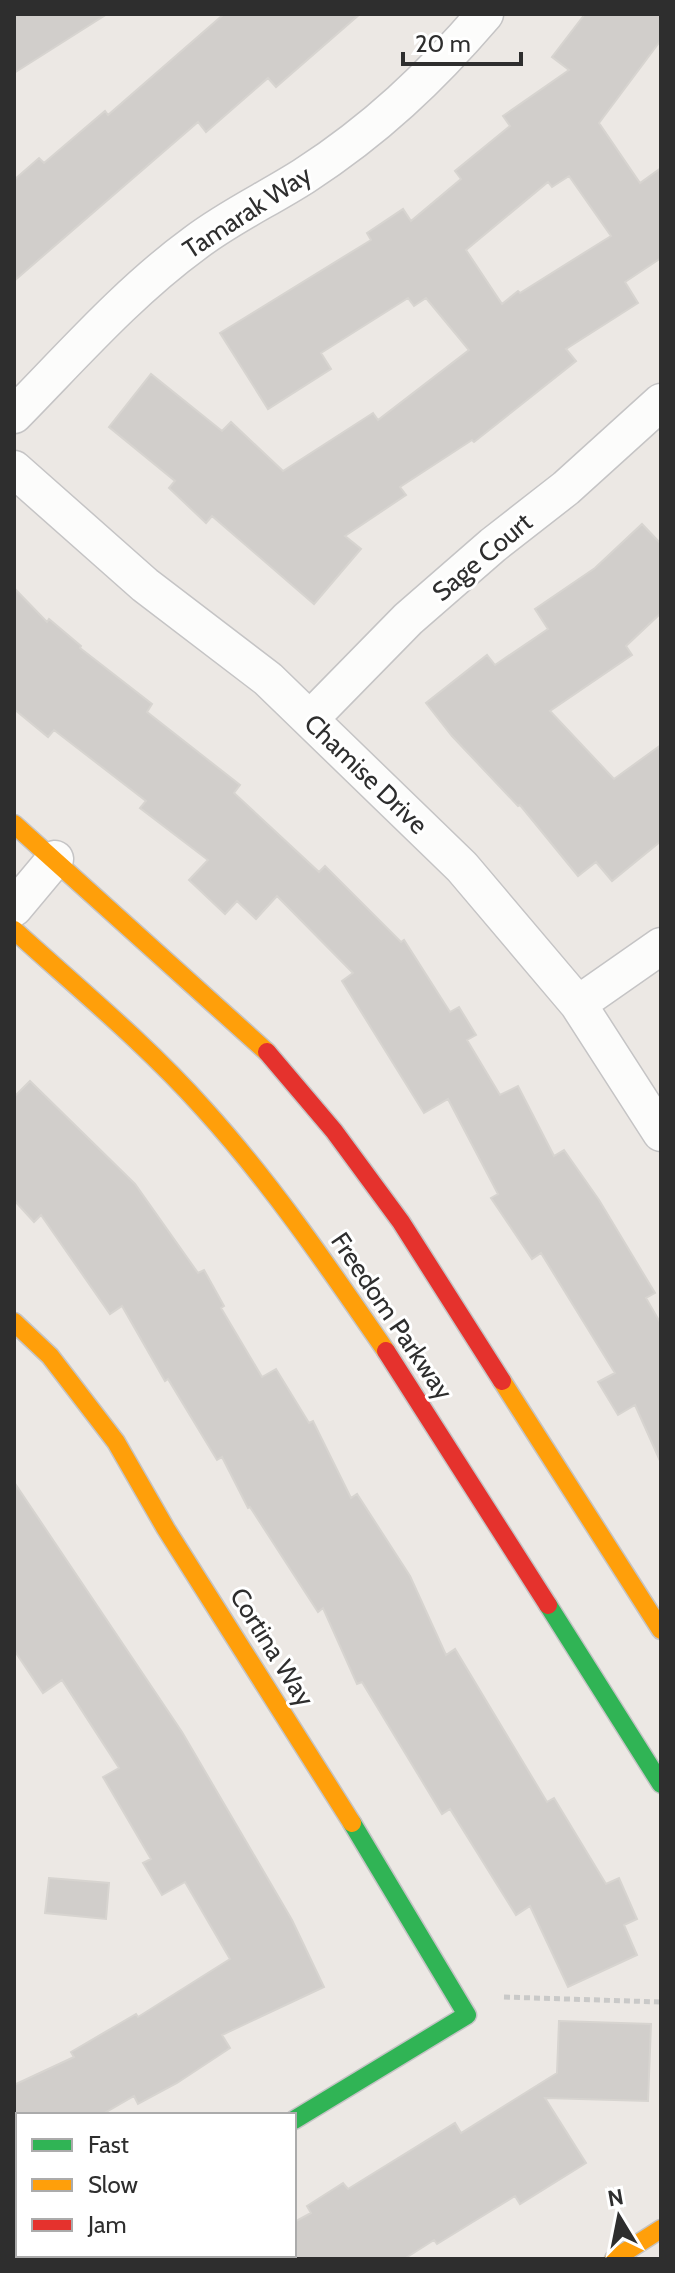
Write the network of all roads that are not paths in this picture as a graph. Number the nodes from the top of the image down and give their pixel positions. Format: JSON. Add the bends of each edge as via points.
{"nodes":[{"id":1,"x":485,"y":14,"type":"edge"},
{"id":2,"x":661,"y":402,"type":"edge"},
{"id":3,"x":14,"y":415,"type":"edge"},
{"id":4,"x":14,"y":469,"type":"edge"},
{"id":5,"x":310,"y":719,"type":"junction"},
{"id":6,"x":14,"y":824,"type":"edge"},
{"id":7,"x":55,"y":859,"type":"junction"},
{"id":8,"x":14,"y":908,"type":"edge"},
{"id":9,"x":14,"y":930,"type":"edge"},
{"id":10,"x":661,"y":946,"type":"edge"},
{"id":11,"x":578,"y":1004,"type":"junction"},
{"id":12,"x":661,"y":1133,"type":"edge"},
{"id":13,"x":14,"y":1322,"type":"edge"},
{"id":14,"x":661,"y":1630,"type":"edge"},
{"id":15,"x":661,"y":1784,"type":"edge"},
{"id":16,"x":296,"y":2119,"type":"edge"},
{"id":17,"x":661,"y":2229,"type":"edge"},
{"id":18,"x":614,"y":2259,"type":"edge"}],
"edges":[{"from":1,"to":3,"type":"street","name":"Tamarak Way","via":[[435,71],[373,127],[197,241],[147,281]]},
{"from":2,"to":5,"type":"street","name":"Sage Court","via":[[408,619]]},
{"from":4,"to":5,"type":"street","name":"Chamise Drive","via":[[145,585],[268,679]]},
{"from":5,"to":11,"type":"street","name":"Chamise Drive","via":[[462,867]]},
{"from":6,"to":7,"type":"main road"},
{"from":7,"to":8,"type":"street"},
{"from":7,"to":14,"type":"main road","via":[[268,1053],[334,1131],[401,1222]]},
{"from":9,"to":15,"type":"main road","name":"Freedom Parkway","via":[[204,1109],[305,1233],[400,1371]]},
{"from":10,"to":11,"type":"street"},
{"from":11,"to":12,"type":"street","name":"Chamise Drive"},
{"from":13,"to":16,"type":"main road","name":"Cortina Way","via":[[50,1356],[116,1442],[467,2015]]},
{"from":17,"to":18,"type":"main road"}]}
